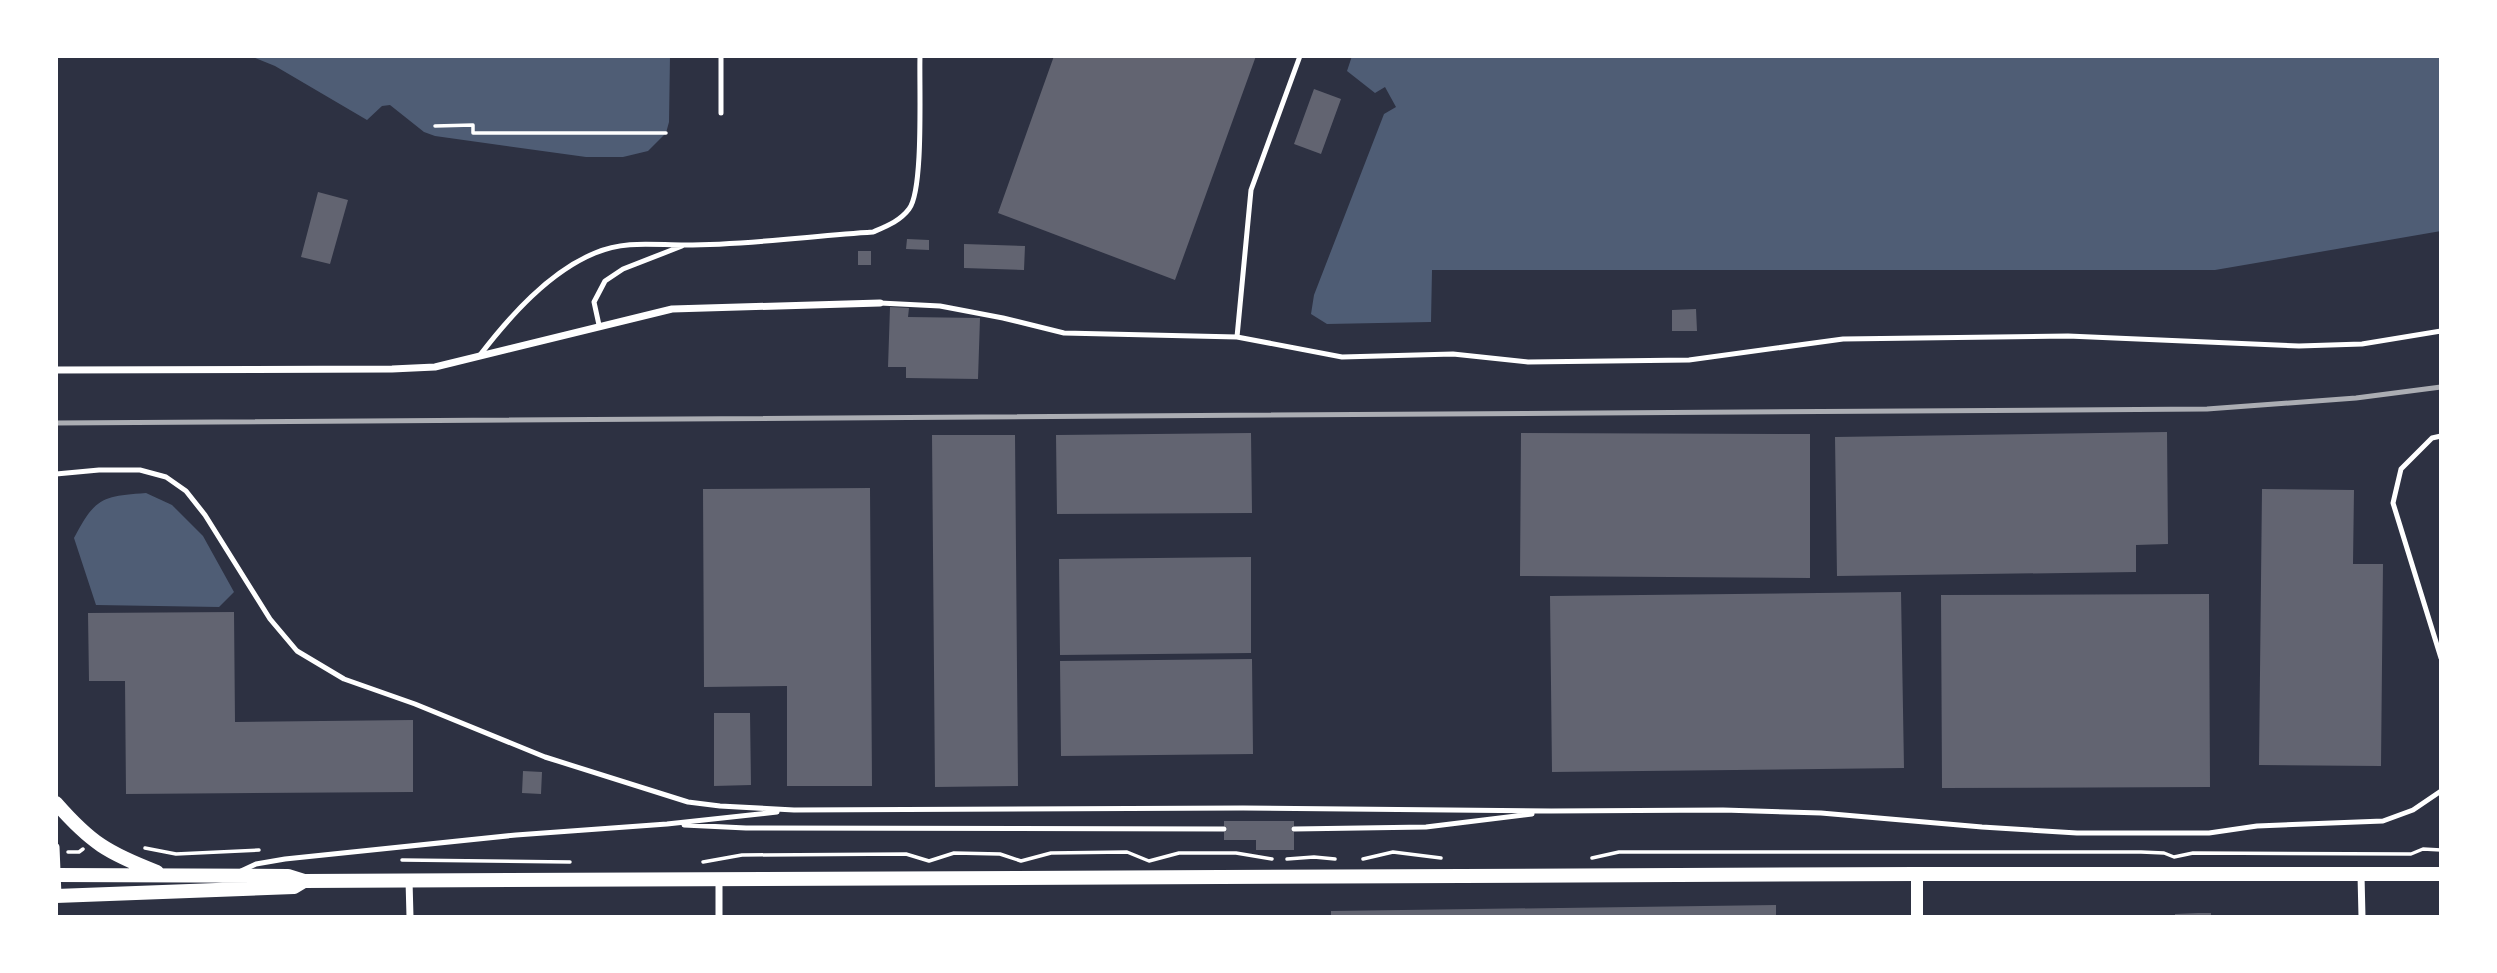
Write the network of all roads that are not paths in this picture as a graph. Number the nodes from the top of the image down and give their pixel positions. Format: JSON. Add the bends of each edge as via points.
{"nodes":[{"id":1,"x":721,"y":56,"type":"edge"},
{"id":2,"x":920,"y":56,"type":"edge"},
{"id":3,"x":1300,"y":56,"type":"edge"},
{"id":4,"x":721,"y":113,"type":"dead end"},
{"id":5,"x":685,"y":245,"type":"junction"},
{"id":6,"x":880,"y":303,"type":"joint"},
{"id":7,"x":599,"y":325,"type":"junction"},
{"id":8,"x":2441,"y":331,"type":"edge"},
{"id":9,"x":1237,"y":337,"type":"junction"},
{"id":10,"x":480,"y":356,"type":"junction"},
{"id":11,"x":56,"y":370,"type":"edge"},
{"id":12,"x":2441,"y":436,"type":"edge"},
{"id":13,"x":56,"y":474,"type":"edge"},
{"id":14,"x":2441,"y":658,"type":"edge"},
{"id":15,"x":2441,"y":791,"type":"edge"},
{"id":16,"x":56,"y":803,"type":"edge"},
{"id":17,"x":794,"y":810,"type":"junction"},
{"id":18,"x":1551,"y":811,"type":"junction"},
{"id":19,"x":667,"y":824,"type":"junction"},
{"id":20,"x":1224,"y":829,"type":"dead end"},
{"id":21,"x":1294,"y":829,"type":"dead end"},
{"id":22,"x":56,"y":847,"type":"edge"},
{"id":23,"x":1917,"y":874,"type":"junction"},
{"id":24,"x":2441,"y":874,"type":"edge"},
{"id":25,"x":166,"y":875,"type":"junction"},
{"id":26,"x":2361,"y":875,"type":"junction"},
{"id":27,"x":57,"y":876,"type":"edge"},
{"id":28,"x":228,"y":876,"type":"junction"},
{"id":29,"x":409,"y":879,"type":"junction"},
{"id":30,"x":719,"y":880,"type":"junction"},
{"id":31,"x":304,"y":881,"type":"junction"},
{"id":32,"x":57,"y":896,"type":"edge"},
{"id":33,"x":410,"y":917,"type":"edge"},
{"id":34,"x":719,"y":917,"type":"edge"},
{"id":35,"x":1917,"y":917,"type":"edge"},
{"id":36,"x":2362,"y":917,"type":"edge"}],
"edges":[{"from":1,"to":4,"type":"lane"},
{"from":2,"to":5,"type":"lane","via":[[918,183],[911,207],[894,223],[873,232]]},
{"from":3,"to":9,"type":"lane","via":[[1251,190]]},
{"from":5,"to":7,"type":"lane","via":[[623,269],[605,281],[594,302]]},
{"from":5,"to":10,"type":"lane","via":[[619,245],[579,260],[508,318]]},
{"from":6,"to":7,"type":"street","via":[[673,309]]},
{"from":6,"to":9,"type":"lane","via":[[940,306],[1065,333]]},
{"from":7,"to":10,"type":"street"},
{"from":8,"to":9,"type":"lane","via":[[2362,344],[2299,346],[2068,336],[1843,338],[1689,360],[1528,362],[1453,354],[1342,357]]},
{"from":10,"to":11,"type":"street","via":[[435,367],[392,369]]},
{"from":12,"to":14,"type":"lane","via":[[2432,438],[2400,469],[2393,503]]},
{"from":13,"to":17,"type":"lane","via":[[140,470],[166,477],[186,491],[270,620],[297,650],[345,679],[545,757],[688,802]]},
{"from":15,"to":18,"type":"lane","via":[[2413,810],[2383,821],[2257,826],[2209,833],[2077,833],[1821,813]]},
{"from":16,"to":25,"type":"main road","via":[[91,840]]},
{"from":17,"to":18,"type":"lane"},
{"from":17,"to":19,"type":"lane"},
{"from":18,"to":21,"type":"lane","via":[[1426,827]]},
{"from":19,"to":20,"type":"lane"},
{"from":19,"to":28,"type":"lane","via":[[285,859]]},
{"from":22,"to":27,"type":"street"},
{"from":23,"to":26,"type":"main road"},
{"from":23,"to":30,"type":"main road"},
{"from":23,"to":35,"type":"street"},
{"from":24,"to":26,"type":"main road"},
{"from":25,"to":27,"type":"main road"},
{"from":25,"to":28,"type":"main road"},
{"from":26,"to":36,"type":"street"},
{"from":27,"to":32,"type":"street"},
{"from":28,"to":31,"type":"main road","via":[[288,876]]},
{"from":29,"to":30,"type":"main road"},
{"from":29,"to":31,"type":"main road"},
{"from":29,"to":33,"type":"street"},
{"from":30,"to":34,"type":"street"},
{"from":31,"to":32,"type":"main road","via":[[282,888]]}]}
